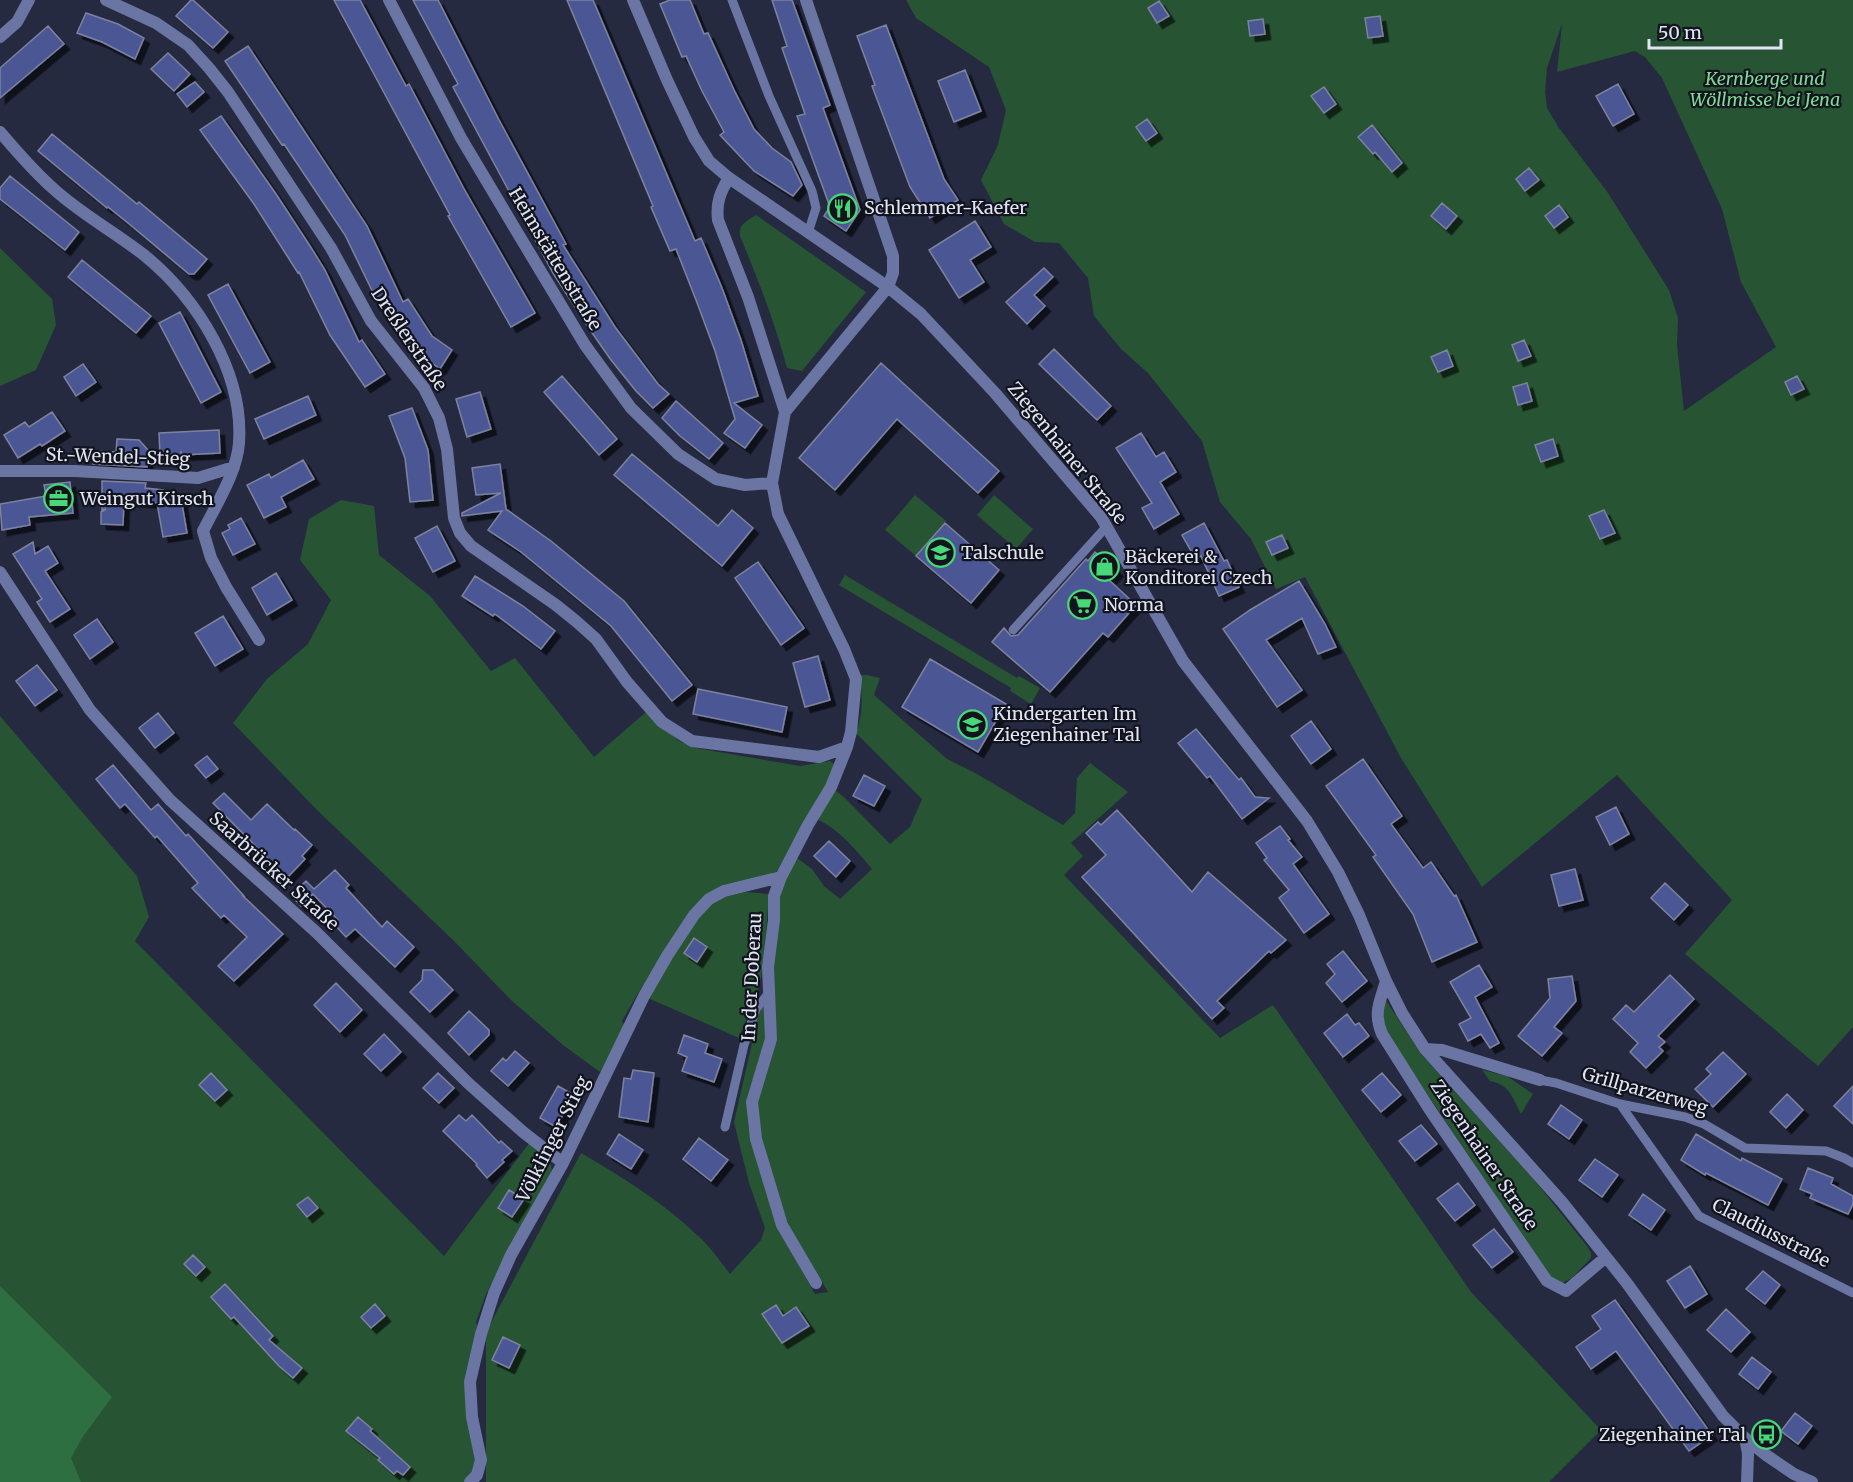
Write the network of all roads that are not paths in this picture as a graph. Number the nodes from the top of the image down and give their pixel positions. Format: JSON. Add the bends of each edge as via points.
{"nodes":[{"id":1,"x":29,"y":0,"type":"edge"},
{"id":2,"x":106,"y":0,"type":"edge"},
{"id":3,"x":389,"y":0,"type":"edge"},
{"id":4,"x":633,"y":0,"type":"edge"},
{"id":5,"x":732,"y":0,"type":"edge"},
{"id":6,"x":806,"y":0,"type":"edge"},
{"id":7,"x":0,"y":37,"type":"edge"},
{"id":8,"x":0,"y":132,"type":"edge"},
{"id":9,"x":729,"y":178,"type":"junction"},
{"id":10,"x":808,"y":232,"type":"junction"},
{"id":11,"x":888,"y":287,"type":"junction"},
{"id":12,"x":785,"y":412,"type":"junction"},
{"id":13,"x":234,"y":467,"type":"junction"},
{"id":14,"x":0,"y":471,"type":"edge"},
{"id":15,"x":772,"y":483,"type":"junction"},
{"id":16,"x":1107,"y":526,"type":"junction"},
{"id":17,"x":0,"y":572,"type":"edge"},
{"id":18,"x":1013,"y":630,"type":"dead end"},
{"id":19,"x":259,"y":640,"type":"dead end"},
{"id":20,"x":847,"y":747,"type":"junction"},
{"id":21,"x":781,"y":877,"type":"junction"},
{"id":22,"x":1386,"y":981,"type":"junction"},
{"id":23,"x":768,"y":994,"type":"junction"},
{"id":24,"x":1425,"y":1048,"type":"junction"},
{"id":25,"x":1540,"y":1080,"type":"joint"},
{"id":26,"x":1620,"y":1104,"type":"junction"},
{"id":27,"x":725,"y":1127,"type":"dead end"},
{"id":28,"x":563,"y":1163,"type":"junction"},
{"id":29,"x":1853,"y":1163,"type":"edge"},
{"id":30,"x":1606,"y":1257,"type":"junction"},
{"id":31,"x":816,"y":1283,"type":"dead end"},
{"id":32,"x":1853,"y":1293,"type":"edge"},
{"id":33,"x":1746,"y":1438,"type":"junction"},
{"id":34,"x":470,"y":1482,"type":"edge"},
{"id":35,"x":1747,"y":1482,"type":"edge"},
{"id":36,"x":1807,"y":1482,"type":"edge"}],
"edges":[{"from":1,"to":7,"type":"street","via":[[17,22]]},
{"from":2,"to":20,"type":"street","name":"Dreßlerstraße","via":[[156,23],[188,45],[235,102],[331,248],[371,321],[424,388],[439,418],[447,449],[454,518],[471,546],[577,622],[596,639],[662,722],[692,741],[819,757]]},
{"from":3,"to":15,"type":"street","name":"Heimstättenstraße","via":[[461,138],[585,345],[631,408],[678,454],[716,479],[745,486]]},
{"from":4,"to":9,"type":"street","name":"Ziegenhainer Straße","via":[[694,137],[709,161]]},
{"from":5,"to":10,"type":"lane","via":[[812,191],[816,208]]},
{"from":6,"to":11,"type":"street","via":[[893,256]]},
{"from":8,"to":13,"type":"street","via":[[56,191],[145,256],[180,288],[217,342],[237,401],[239,444]]},
{"from":9,"to":10,"type":"street","name":"Ziegenhainer Straße"},
{"from":9,"to":12,"type":"street","via":[[720,192],[718,220]]},
{"from":10,"to":11,"type":"street","name":"Ziegenhainer Straße"},
{"from":11,"to":12,"type":"street"},
{"from":11,"to":16,"type":"street","name":"Ziegenhainer Straße","via":[[921,314],[995,393]]},
{"from":12,"to":15,"type":"street"},
{"from":13,"to":14,"type":"street","name":"St.-Wendel-Stieg","via":[[198,478]]},
{"from":13,"to":19,"type":"street","via":[[203,531],[211,558]]},
{"from":15,"to":20,"type":"street","name":"In der Doberau","via":[[778,514],[856,679]]},
{"from":16,"to":18,"type":"lane"},
{"from":16,"to":22,"type":"street","name":"Ziegenhainer Straße","via":[[1183,661],[1322,843],[1359,915]]},
{"from":17,"to":28,"type":"street","name":"Saarbrücker Straße","via":[[90,710],[170,800],[317,933],[468,1083]]},
{"from":20,"to":21,"type":"street","name":"In der Doberau","via":[[831,787]]},
{"from":21,"to":23,"type":"street","name":"In der Doberau","via":[[774,896]]},
{"from":21,"to":28,"type":"street","name":"Völklinger Stieg","via":[[724,891],[709,899],[694,915],[644,996]]},
{"from":22,"to":24,"type":"street","name":"Ziegenhainer Straße"},
{"from":22,"to":30,"type":"street","name":"Ziegenhainer Straße","via":[[1377,1010],[1382,1034],[1547,1281],[1566,1291]]},
{"from":23,"to":27,"type":"lane","via":[[756,1009],[744,1045]]},
{"from":23,"to":31,"type":"street","name":"In der Doberau","via":[[771,1039],[752,1102],[756,1139],[782,1226]]},
{"from":24,"to":25,"type":"street","name":"Grillparzerweg"},
{"from":24,"to":30,"type":"street","name":"Ziegenhainer Straße","via":[[1537,1172]]},
{"from":25,"to":26,"type":"lane","name":"Grillparzerweg"},
{"from":26,"to":29,"type":"lane","name":"Grillparzerweg","via":[[1685,1117],[1745,1148],[1826,1151]]},
{"from":26,"to":32,"type":"lane","name":"Claudiusstraße","via":[[1698,1216]]},
{"from":28,"to":34,"type":"street","name":"Völklinger Stieg","via":[[507,1264],[482,1334],[470,1382],[481,1460],[477,1475]]},
{"from":30,"to":33,"type":"street","name":"Ziegenhainer Straße","via":[[1716,1407]]},
{"from":33,"to":35,"type":"street"},
{"from":33,"to":36,"type":"street","name":"Ziegenhainer Straße"}]}
